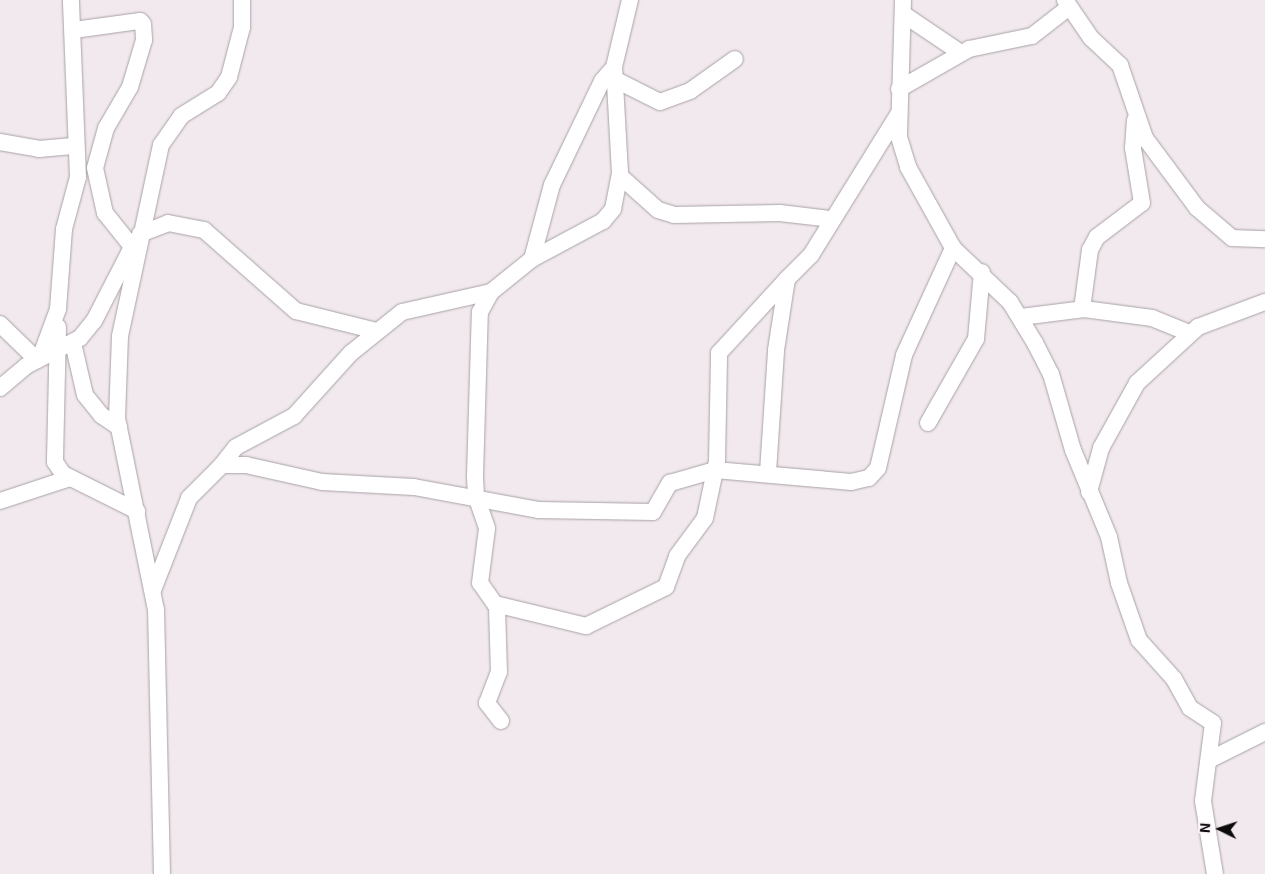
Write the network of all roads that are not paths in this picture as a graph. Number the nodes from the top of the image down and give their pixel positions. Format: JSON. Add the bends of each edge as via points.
{"nodes":[{"id":1,"x":71,"y":0,"type":"edge"},
{"id":2,"x":242,"y":0,"type":"edge"},
{"id":3,"x":630,"y":0,"type":"edge"},
{"id":4,"x":1067,"y":4,"type":"edge"},
{"id":5,"x":903,"y":7,"type":"edge"},
{"id":6,"x":74,"y":30,"type":"junction"},
{"id":7,"x":961,"y":53,"type":"junction"},
{"id":8,"x":735,"y":60,"type":"dead end"},
{"id":9,"x":614,"y":73,"type":"junction"},
{"id":10,"x":899,"y":89,"type":"junction"},
{"id":11,"x":899,"y":113,"type":"junction"},
{"id":12,"x":1135,"y":117,"type":"junction"},
{"id":13,"x":0,"y":142,"type":"edge"},
{"id":14,"x":76,"y":146,"type":"junction"},
{"id":15,"x":620,"y":176,"type":"junction"},
{"id":16,"x":830,"y":220,"type":"junction"},
{"id":17,"x":1265,"y":239,"type":"edge"},
{"id":18,"x":136,"y":245,"type":"junction"},
{"id":19,"x":953,"y":248,"type":"junction"},
{"id":20,"x":532,"y":259,"type":"junction"},
{"id":21,"x":982,"y":272,"type":"junction"},
{"id":22,"x":787,"y":279,"type":"junction"},
{"id":23,"x":491,"y":292,"type":"junction"},
{"id":24,"x":1265,"y":302,"type":"edge"},
{"id":25,"x":58,"y":309,"type":"junction"},
{"id":26,"x":1082,"y":309,"type":"junction"},
{"id":27,"x":1021,"y":317,"type":"junction"},
{"id":28,"x":0,"y":324,"type":"edge"},
{"id":29,"x":376,"y":332,"type":"junction"},
{"id":30,"x":1189,"y":333,"type":"junction"},
{"id":31,"x":73,"y":343,"type":"junction"},
{"id":32,"x":58,"y":350,"type":"junction"},
{"id":33,"x":38,"y":359,"type":"junction"},
{"id":34,"x":0,"y":388,"type":"edge"},
{"id":35,"x":928,"y":422,"type":"dead end"},
{"id":36,"x":119,"y":427,"type":"junction"},
{"id":37,"x":221,"y":466,"type":"junction"},
{"id":38,"x":715,"y":470,"type":"junction"},
{"id":39,"x":768,"y":472,"type":"junction"},
{"id":40,"x":475,"y":476,"type":"junction"},
{"id":41,"x":70,"y":478,"type":"junction"},
{"id":42,"x":1089,"y":492,"type":"junction"},
{"id":43,"x":453,"y":494,"type":"junction"},
{"id":44,"x":476,"y":496,"type":"junction"},
{"id":45,"x":0,"y":501,"type":"edge"},
{"id":46,"x":138,"y":511,"type":"junction"},
{"id":47,"x":154,"y":590,"type":"junction"},
{"id":48,"x":496,"y":604,"type":"junction"},
{"id":49,"x":501,"y":721,"type":"dead end"},
{"id":50,"x":1265,"y":732,"type":"edge"},
{"id":51,"x":1209,"y":760,"type":"junction"},
{"id":52,"x":162,"y":874,"type":"edge"},
{"id":53,"x":1215,"y":874,"type":"edge"}],
"edges":[{"from":1,"to":6,"type":"street"},
{"from":2,"to":18,"type":"street","via":[[242,28],[229,77],[218,94],[181,116],[168,130]]},
{"from":3,"to":9,"type":"street"},
{"from":4,"to":7,"type":"street","via":[[1032,36]]},
{"from":4,"to":12,"type":"street","via":[[1120,65]]},
{"from":5,"to":7,"type":"street"},
{"from":5,"to":10,"type":"street"},
{"from":6,"to":14,"type":"street"},
{"from":6,"to":18,"type":"street","via":[[140,20],[143,24],[144,40],[130,87],[106,128],[95,168],[105,213]]},
{"from":7,"to":10,"type":"street"},
{"from":8,"to":9,"type":"street","via":[[690,91],[660,102]]},
{"from":9,"to":15,"type":"street"},
{"from":9,"to":20,"type":"street","via":[[602,80],[552,185]]},
{"from":10,"to":11,"type":"street"},
{"from":11,"to":16,"type":"street"},
{"from":11,"to":19,"type":"street","via":[[899,137],[908,167]]},
{"from":12,"to":17,"type":"street","via":[[1155,156],[1217,227],[1232,238]]},
{"from":12,"to":26,"type":"street","via":[[1133,148],[1142,203],[1097,237],[1090,250]]},
{"from":13,"to":14,"type":"street","via":[[39,149]]},
{"from":14,"to":25,"type":"street","via":[[78,177],[64,229]]},
{"from":15,"to":16,"type":"street","via":[[658,210],[674,215],[780,213]]},
{"from":15,"to":20,"type":"street","via":[[613,209],[603,221]]},
{"from":16,"to":22,"type":"street","via":[[810,255]]},
{"from":18,"to":29,"type":"street","via":[[168,223],[204,230],[296,312]]},
{"from":18,"to":31,"type":"street","via":[[94,321]]},
{"from":18,"to":36,"type":"street","via":[[120,336],[116,402]]},
{"from":19,"to":21,"type":"street"},
{"from":19,"to":39,"type":"street","via":[[904,355],[874,473],[851,482]]},
{"from":20,"to":23,"type":"street"},
{"from":21,"to":27,"type":"street"},
{"from":21,"to":35,"type":"street","via":[[976,338]]},
{"from":22,"to":38,"type":"street","via":[[719,353]]},
{"from":22,"to":39,"type":"street","via":[[777,341]]},
{"from":23,"to":29,"type":"street","via":[[402,312]]},
{"from":23,"to":40,"type":"street","via":[[480,312]]},
{"from":24,"to":30,"type":"street"},
{"from":25,"to":32,"type":"street"},
{"from":25,"to":33,"type":"street"},
{"from":26,"to":27,"type":"street"},
{"from":26,"to":30,"type":"street","via":[[1152,318]]},
{"from":27,"to":42,"type":"street","via":[[1052,374]]},
{"from":28,"to":33,"type":"street"},
{"from":29,"to":37,"type":"street","via":[[318,385],[294,416],[236,447]]},
{"from":30,"to":42,"type":"street","via":[[1128,394],[1101,448]]},
{"from":31,"to":32,"type":"street"},
{"from":31,"to":36,"type":"street","via":[[85,396],[101,416]]},
{"from":32,"to":33,"type":"street"},
{"from":32,"to":41,"type":"street","via":[[55,462]]},
{"from":33,"to":34,"type":"street"},
{"from":36,"to":46,"type":"street"},
{"from":37,"to":43,"type":"street","via":[[246,464],[322,482],[395,485]]},
{"from":37,"to":47,"type":"street","via":[[189,498]]},
{"from":38,"to":39,"type":"street"},
{"from":38,"to":44,"type":"street","via":[[670,483],[653,512],[538,510]]},
{"from":38,"to":48,"type":"street","via":[[700,530],[677,556],[666,588],[650,599],[618,607],[586,626]]},
{"from":40,"to":43,"type":"street"},
{"from":40,"to":44,"type":"street"},
{"from":41,"to":45,"type":"street"},
{"from":41,"to":46,"type":"street"},
{"from":42,"to":51,"type":"street","via":[[1109,537],[1119,583],[1139,640],[1174,679],[1190,708],[1213,723]]},
{"from":43,"to":44,"type":"street"},
{"from":44,"to":48,"type":"street","via":[[488,528],[480,583]]},
{"from":46,"to":47,"type":"street"},
{"from":47,"to":52,"type":"street","via":[[164,806]]},
{"from":48,"to":49,"type":"street","via":[[499,665],[488,702]]},
{"from":50,"to":51,"type":"street"},
{"from":51,"to":53,"type":"street","via":[[1203,801]]}]}
